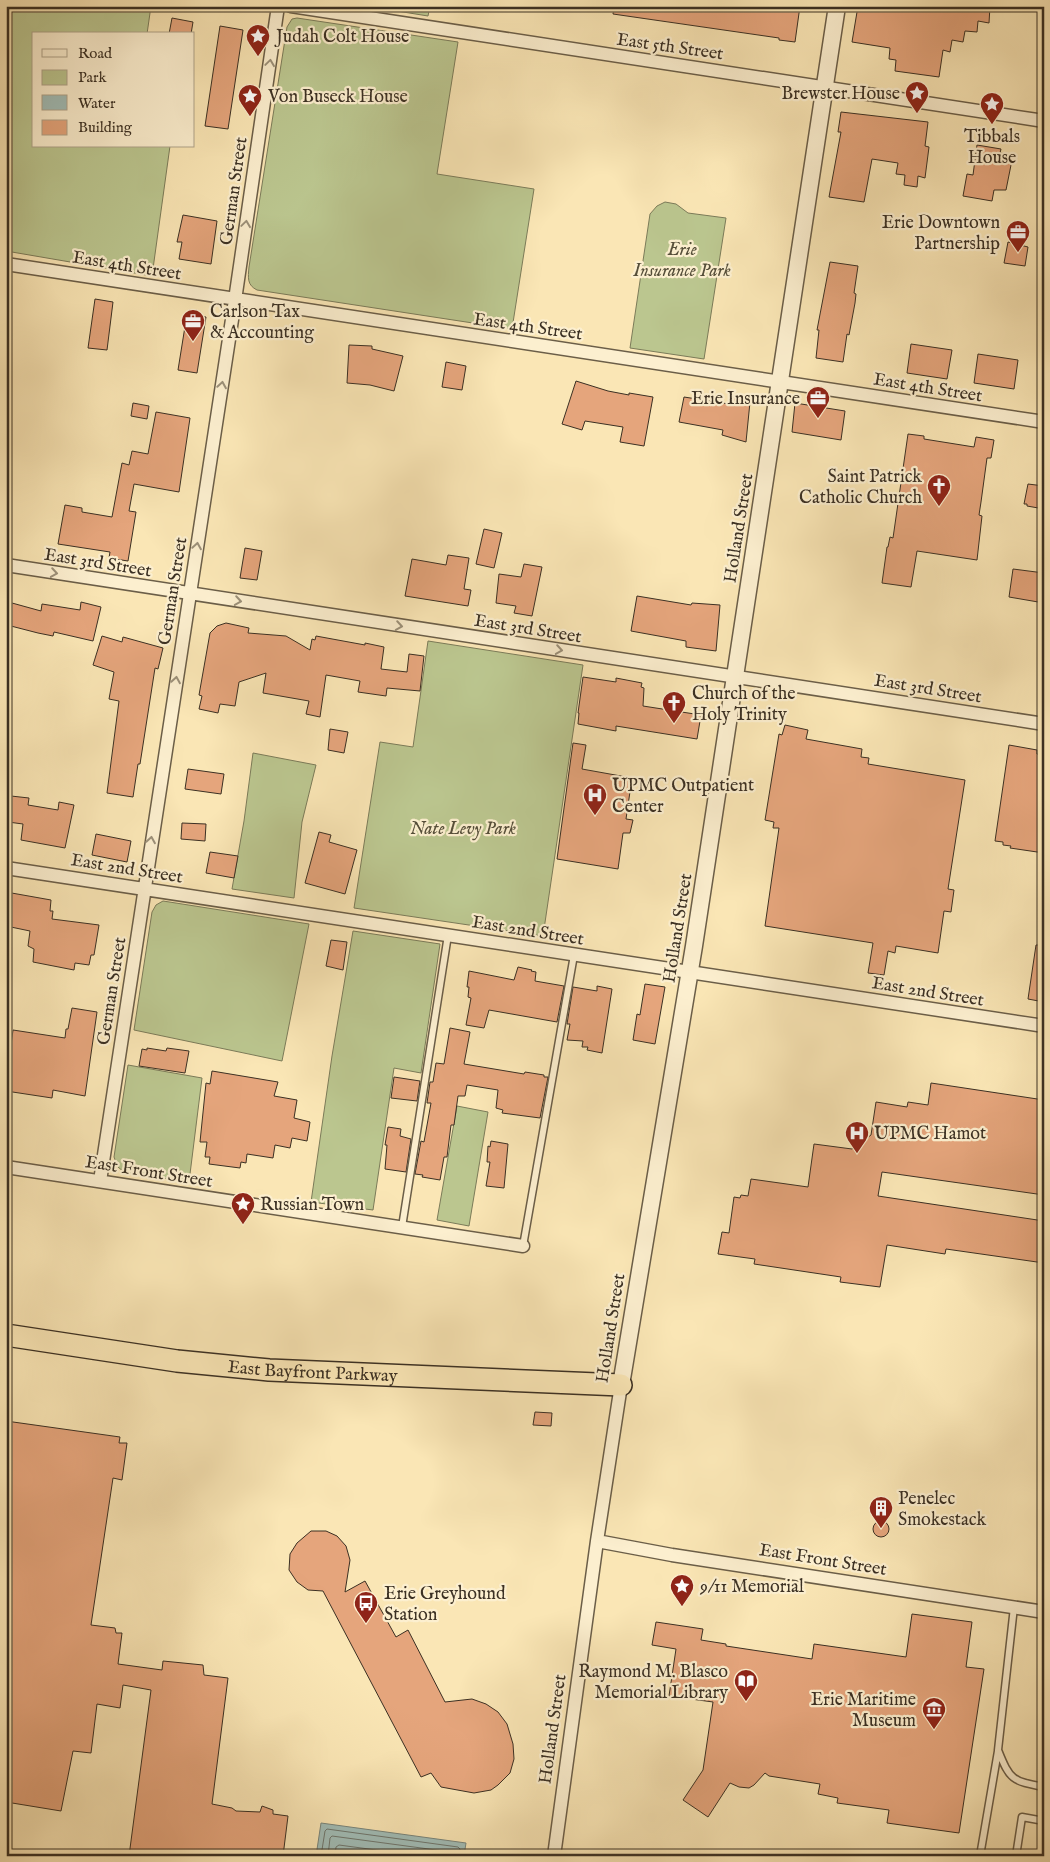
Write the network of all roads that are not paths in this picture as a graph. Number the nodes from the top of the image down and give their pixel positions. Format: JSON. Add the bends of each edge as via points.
{"nodes":[{"id":1,"x":278,"y":6,"type":"edge"},
{"id":2,"x":291,"y":6,"type":"edge"},
{"id":3,"x":837,"y":6,"type":"edge"},
{"id":4,"x":825,"y":87,"type":"junction"},
{"id":5,"x":1044,"y":121,"type":"edge"},
{"id":6,"x":6,"y":264,"type":"edge"},
{"id":7,"x":235,"y":300,"type":"junction"},
{"id":8,"x":780,"y":382,"type":"junction"},
{"id":9,"x":1044,"y":422,"type":"edge"},
{"id":10,"x":6,"y":566,"type":"edge"},
{"id":11,"x":190,"y":594,"type":"junction"},
{"id":12,"x":736,"y":677,"type":"junction"},
{"id":13,"x":1044,"y":724,"type":"edge"},
{"id":14,"x":6,"y":868,"type":"edge"},
{"id":15,"x":144,"y":888,"type":"junction"},
{"id":16,"x":448,"y":935,"type":"junction"},
{"id":17,"x":574,"y":954,"type":"junction"},
{"id":18,"x":690,"y":973,"type":"junction"},
{"id":19,"x":1044,"y":1026,"type":"edge"},
{"id":20,"x":6,"y":1166,"type":"edge"},
{"id":21,"x":100,"y":1181,"type":"junction"},
{"id":22,"x":402,"y":1227,"type":"junction"},
{"id":23,"x":523,"y":1246,"type":"joint"},
{"id":24,"x":6,"y":1335,"type":"edge"},
{"id":25,"x":621,"y":1385,"type":"junction"},
{"id":26,"x":597,"y":1541,"type":"junction"},
{"id":27,"x":1014,"y":1607,"type":"junction"},
{"id":28,"x":1044,"y":1612,"type":"edge"},
{"id":29,"x":998,"y":1750,"type":"junction"},
{"id":30,"x":1044,"y":1787,"type":"edge"},
{"id":31,"x":1044,"y":1821,"type":"edge"},
{"id":32,"x":554,"y":1856,"type":"edge"},
{"id":33,"x":980,"y":1856,"type":"edge"},
{"id":34,"x":1016,"y":1856,"type":"edge"}],
"edges":[{"from":7,"to":1,"type":"street","name":"German Street","one_way":true},
{"from":2,"to":4,"type":"street","name":"East 5th Street"},
{"from":3,"to":4,"type":"street","name":"Holland Street"},
{"from":4,"to":5,"type":"street","name":"East 5th Street"},
{"from":4,"to":8,"type":"street","name":"Holland Street"},
{"from":6,"to":7,"type":"street","name":"East 4th Street"},
{"from":7,"to":8,"type":"street","name":"East 4th Street"},
{"from":11,"to":7,"type":"street","name":"German Street","one_way":true},
{"from":8,"to":9,"type":"street","name":"East 4th Street"},
{"from":8,"to":12,"type":"street","name":"Holland Street"},
{"from":10,"to":11,"type":"street","name":"East 3rd Street","one_way":true},
{"from":11,"to":12,"type":"street","name":"East 3rd Street","one_way":true},
{"from":15,"to":11,"type":"street","name":"German Street","one_way":true},
{"from":12,"to":13,"type":"street","name":"East 3rd Street"},
{"from":12,"to":18,"type":"street","name":"Holland Street"},
{"from":14,"to":15,"type":"street","name":"East 2nd Street"},
{"from":15,"to":16,"type":"street","name":"East 2nd Street"},
{"from":15,"to":21,"type":"street","name":"German Street"},
{"from":16,"to":17,"type":"street","name":"East 2nd Street"},
{"from":16,"to":22,"type":"lane"},
{"from":17,"to":18,"type":"street","name":"East 2nd Street"},
{"from":17,"to":23,"type":"lane"},
{"from":18,"to":19,"type":"street","name":"East 2nd Street"},
{"from":18,"to":25,"type":"street","name":"Holland Street"},
{"from":20,"to":21,"type":"street","name":"East Front Street"},
{"from":21,"to":22,"type":"street","name":"East Front Street"},
{"from":22,"to":23,"type":"street","name":"East Front Street"},
{"from":24,"to":25,"type":"highway","name":"East Bayfront Parkway","via":[[177,1361],[268,1370]]},
{"from":25,"to":26,"type":"street","name":"Holland Street"},
{"from":26,"to":27,"type":"street","name":"East Front Street"},
{"from":26,"to":32,"type":"street","name":"Holland Street"},
{"from":27,"to":28,"type":"street","name":"East Front Street"},
{"from":27,"to":29,"type":"lane"},
{"from":29,"to":30,"type":"lane","via":[[1007,1772],[1020,1783]]},
{"from":29,"to":33,"type":"lane"},
{"from":31,"to":34,"type":"lane","via":[[1022,1817]]}]}
